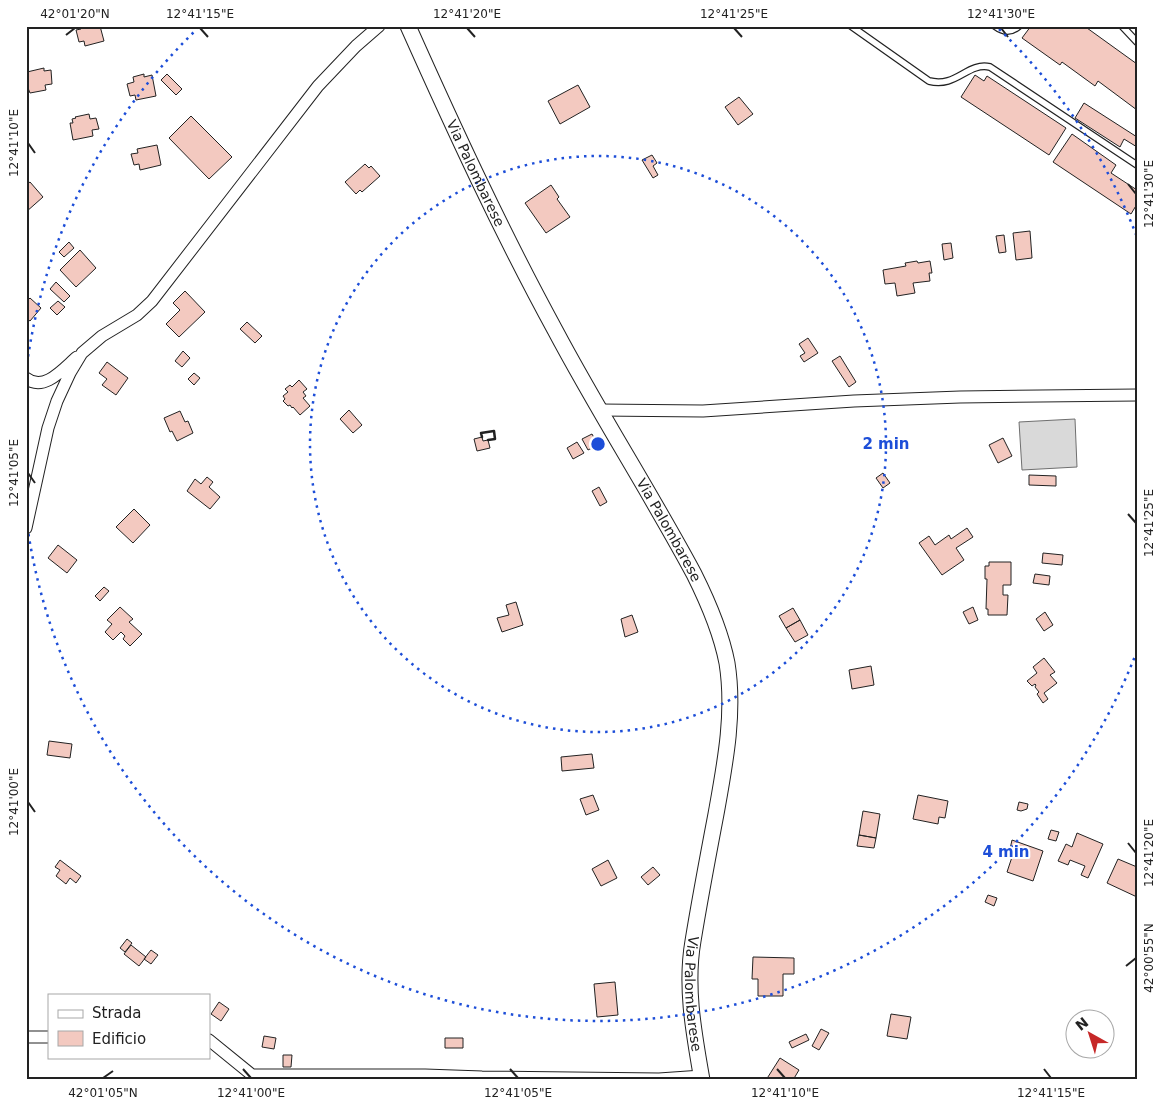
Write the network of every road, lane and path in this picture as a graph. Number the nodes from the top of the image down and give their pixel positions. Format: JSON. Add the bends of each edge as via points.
{"nodes":[{"id":1,"x":379,"y":26,"type":"edge"},
{"id":2,"x":408,"y":26,"type":"edge"},
{"id":3,"x":851,"y":26,"type":"edge"},
{"id":4,"x":995,"y":26,"type":"edge"},
{"id":5,"x":1019,"y":26,"type":"edge"},
{"id":6,"x":1122,"y":26,"type":"edge"},
{"id":7,"x":1137,"y":42,"type":"edge"},
{"id":8,"x":1137,"y":165,"type":"edge"},
{"id":9,"x":82,"y":352,"type":"junction"},
{"id":10,"x":26,"y":378,"type":"edge"},
{"id":11,"x":1137,"y":396,"type":"edge"},
{"id":12,"x":600,"y":410,"type":"junction"},
{"id":13,"x":26,"y":528,"type":"edge"},
{"id":14,"x":26,"y":1037,"type":"edge"},
{"id":15,"x":48,"y":1037,"type":"edge"},
{"id":16,"x":210,"y":1041,"type":"edge"},
{"id":17,"x":251,"y":1077,"type":"edge"},
{"id":18,"x":702,"y":1078,"type":"edge"}],
"edges":[{"from":1,"to":9,"type":"street","via":[[318,86],[152,301]]},
{"from":2,"to":12,"type":"main road","name":"Via Palombarese","via":[[488,200],[555,331]]},
{"from":3,"to":8,"type":"lane","via":[[929,81],[949,82],[974,68],[990,67]]},
{"from":4,"to":5,"type":"lane","via":[[1009,31]]},
{"from":6,"to":7,"type":"lane"},
{"from":9,"to":10,"type":"street","via":[[46,381],[30,382]]},
{"from":9,"to":13,"type":"street","via":[[49,422]]},
{"from":11,"to":12,"type":"street","via":[[952,397],[703,411]]},
{"from":12,"to":18,"type":"main road","name":"Via Palombarese","via":[[694,574],[714,616],[727,662],[730,700],[727,748],[690,963],[691,1006]]},
{"from":14,"to":15,"type":"street"},
{"from":16,"to":17,"type":"street"},
{"from":17,"to":18,"type":"street","via":[[416,1074]]}]}
